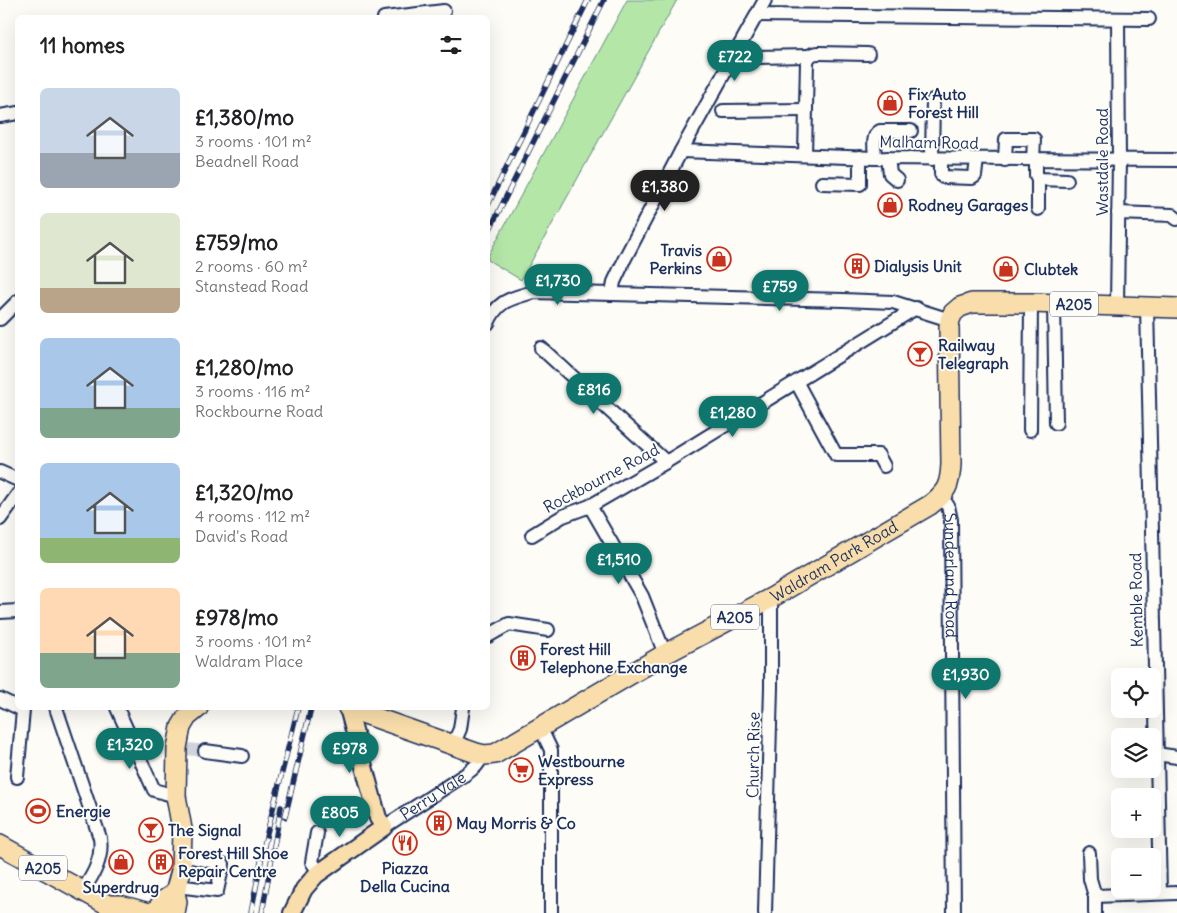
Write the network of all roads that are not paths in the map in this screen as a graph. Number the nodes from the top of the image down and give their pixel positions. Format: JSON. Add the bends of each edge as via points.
{"nodes":[{"id":1,"x":764,"y":0,"type":"edge"},
{"id":2,"x":444,"y":9,"type":"edge"},
{"id":3,"x":404,"y":15,"type":"edge"},
{"id":4,"x":756,"y":15,"type":"junction"},
{"id":5,"x":1118,"y":19,"type":"junction"},
{"id":6,"x":1149,"y":19,"type":"dead end"},
{"id":7,"x":868,"y":54,"type":"dead end"},
{"id":8,"x":809,"y":56,"type":"junction"},
{"id":9,"x":754,"y":57,"type":"dead end"},
{"id":10,"x":933,"y":100,"type":"dead end"},
{"id":11,"x":806,"y":110,"type":"junction"},
{"id":12,"x":723,"y":111,"type":"dead end"},
{"id":13,"x":15,"y":114,"type":"edge"},
{"id":14,"x":0,"y":116,"type":"edge"},
{"id":15,"x":911,"y":132,"type":"dead end"},
{"id":16,"x":681,"y":151,"type":"junction"},
{"id":17,"x":805,"y":155,"type":"junction"},
{"id":18,"x":860,"y":157,"type":"junction"},
{"id":19,"x":882,"y":158,"type":"junction"},
{"id":20,"x":937,"y":159,"type":"junction"},
{"id":21,"x":977,"y":159,"type":"junction"},
{"id":22,"x":1005,"y":160,"type":"junction"},
{"id":23,"x":1035,"y":160,"type":"junction"},
{"id":24,"x":1119,"y":160,"type":"junction"},
{"id":25,"x":1177,"y":160,"type":"edge"},
{"id":26,"x":1038,"y":179,"type":"junction"},
{"id":27,"x":897,"y":180,"type":"dead end"},
{"id":28,"x":1067,"y":180,"type":"dead end"},
{"id":29,"x":822,"y":183,"type":"dead end"},
{"id":30,"x":1038,"y":209,"type":"dead end"},
{"id":31,"x":1118,"y":213,"type":"junction"},
{"id":32,"x":1177,"y":218,"type":"edge"},
{"id":33,"x":612,"y":294,"type":"junction"},
{"id":34,"x":15,"y":303,"type":"edge"},
{"id":35,"x":1030,"y":303,"type":"junction"},
{"id":36,"x":1054,"y":303,"type":"junction"},
{"id":37,"x":1117,"y":305,"type":"junction"},
{"id":38,"x":1147,"y":306,"type":"junction"},
{"id":39,"x":916,"y":308,"type":"junction"},
{"id":40,"x":1177,"y":308,"type":"edge"},
{"id":41,"x":955,"y":313,"type":"junction"},
{"id":42,"x":490,"y":318,"type":"edge"},
{"id":43,"x":0,"y":319,"type":"edge"},
{"id":44,"x":541,"y":348,"type":"dead end"},
{"id":45,"x":797,"y":383,"type":"junction"},
{"id":46,"x":1056,"y":423,"type":"dead end"},
{"id":47,"x":1030,"y":430,"type":"dead end"},
{"id":48,"x":666,"y":462,"type":"junction"},
{"id":49,"x":884,"y":466,"type":"dead end"},
{"id":50,"x":0,"y":472,"type":"edge"},
{"id":51,"x":15,"y":479,"type":"edge"},
{"id":52,"x":941,"y":496,"type":"junction"},
{"id":53,"x":15,"y":498,"type":"edge"},
{"id":54,"x":590,"y":506,"type":"junction"},
{"id":55,"x":0,"y":519,"type":"edge"},
{"id":56,"x":532,"y":535,"type":"dead end"},
{"id":57,"x":771,"y":598,"type":"junction"},
{"id":58,"x":15,"y":611,"type":"edge"},
{"id":59,"x":0,"y":612,"type":"edge"},
{"id":60,"x":548,"y":630,"type":"dead end"},
{"id":61,"x":490,"y":635,"type":"edge"},
{"id":62,"x":665,"y":654,"type":"junction"},
{"id":63,"x":0,"y":699,"type":"edge"},
{"id":64,"x":15,"y":706,"type":"edge"},
{"id":65,"x":23,"y":710,"type":"edge"},
{"id":66,"x":57,"y":710,"type":"edge"},
{"id":67,"x":118,"y":710,"type":"edge"},
{"id":68,"x":196,"y":710,"type":"edge"},
{"id":69,"x":349,"y":710,"type":"edge"},
{"id":70,"x":354,"y":710,"type":"edge"},
{"id":71,"x":463,"y":710,"type":"edge"},
{"id":72,"x":540,"y":727,"type":"junction"},
{"id":73,"x":1155,"y":728,"type":"edge"},
{"id":74,"x":453,"y":745,"type":"junction"},
{"id":75,"x":205,"y":751,"type":"tunnel mouth"},
{"id":76,"x":1161,"y":755,"type":"edge"},
{"id":77,"x":242,"y":756,"type":"dead end"},
{"id":78,"x":484,"y":756,"type":"junction"},
{"id":79,"x":1177,"y":757,"type":"edge"},
{"id":80,"x":17,"y":777,"type":"dead end"},
{"id":81,"x":1157,"y":778,"type":"edge"},
{"id":82,"x":176,"y":796,"type":"junction"},
{"id":83,"x":384,"y":827,"type":"junction"},
{"id":84,"x":316,"y":834,"type":"dead end"},
{"id":85,"x":1159,"y":848,"type":"edge"},
{"id":86,"x":1,"y":849,"type":"edge"},
{"id":87,"x":1090,"y":853,"type":"dead end"},
{"id":88,"x":182,"y":855,"type":"junction"},
{"id":89,"x":319,"y":872,"type":"junction"},
{"id":90,"x":176,"y":889,"type":"junction"},
{"id":91,"x":83,"y":890,"type":"junction"},
{"id":92,"x":1161,"y":893,"type":"edge"},
{"id":93,"x":1177,"y":893,"type":"edge"},
{"id":94,"x":1111,"y":895,"type":"edge"},
{"id":95,"x":1095,"y":896,"type":"junction"},
{"id":96,"x":110,"y":909,"type":"edge"},
{"id":97,"x":149,"y":913,"type":"edge"},
{"id":98,"x":154,"y":913,"type":"edge"},
{"id":99,"x":175,"y":913,"type":"edge"},
{"id":100,"x":292,"y":913,"type":"edge"},
{"id":101,"x":551,"y":913,"type":"edge"},
{"id":102,"x":765,"y":913,"type":"edge"},
{"id":103,"x":954,"y":913,"type":"edge"},
{"id":104,"x":1095,"y":913,"type":"edge"}],
"edges":[{"from":1,"to":4,"type":"street"},
{"from":2,"to":3,"type":"street"},
{"from":4,"to":5,"type":"street"},
{"from":4,"to":16,"type":"street"},
{"from":5,"to":6,"type":"street"},
{"from":5,"to":24,"type":"street","name":"Wastdale Road"},
{"from":7,"to":8,"type":"street","via":[[813,53]]},
{"from":8,"to":9,"type":"street"},
{"from":8,"to":11,"type":"street"},
{"from":10,"to":20,"type":"street"},
{"from":11,"to":12,"type":"street"},
{"from":11,"to":17,"type":"street"},
{"from":13,"to":14,"type":"street"},
{"from":15,"to":19,"type":"street","via":[[876,133]]},
{"from":16,"to":17,"type":"street","name":"Malham Road"},
{"from":16,"to":33,"type":"street","via":[[623,263]]},
{"from":17,"to":18,"type":"street","name":"Malham Road"},
{"from":18,"to":19,"type":"street","name":"Malham Road"},
{"from":18,"to":29,"type":"street","via":[[860,184]]},
{"from":19,"to":20,"type":"street","name":"Malham Road"},
{"from":19,"to":27,"type":"street"},
{"from":20,"to":21,"type":"street","name":"Malham Road"},
{"from":20,"to":21,"type":"street","via":[[943,177],[972,178]]},
{"from":21,"to":22,"type":"street","name":"Malham Road"},
{"from":22,"to":23,"type":"street","name":"Malham Road"},
{"from":22,"to":23,"type":"street","via":[[1006,139],[1034,139]]},
{"from":23,"to":24,"type":"street","name":"Malham Road"},
{"from":23,"to":26,"type":"street"},
{"from":24,"to":25,"type":"street","name":"Malham Road"},
{"from":24,"to":31,"type":"street","name":"Wastdale Road"},
{"from":26,"to":28,"type":"street"},
{"from":26,"to":30,"type":"street"},
{"from":31,"to":32,"type":"street","via":[[1172,215]]},
{"from":31,"to":37,"type":"street","name":"Wastdale Road"},
{"from":33,"to":39,"type":"street","via":[[892,302]]},
{"from":33,"to":42,"type":"street","via":[[533,292],[500,304]]},
{"from":34,"to":43,"type":"street"},
{"from":35,"to":36,"type":"highway","number":"A205"},
{"from":35,"to":41,"type":"highway","number":"A205","via":[[972,303]]},
{"from":35,"to":47,"type":"street"},
{"from":36,"to":37,"type":"highway","number":"A205"},
{"from":36,"to":46,"type":"street"},
{"from":37,"to":38,"type":"highway","number":"A205"},
{"from":38,"to":40,"type":"highway","number":"A205"},
{"from":38,"to":73,"type":"street","name":"Kemble Road"},
{"from":39,"to":41,"type":"street"},
{"from":39,"to":45,"type":"street","name":"Rockbourne Road"},
{"from":41,"to":52,"type":"highway","name":"Sunderland Road","via":[[951,464],[949,482]]},
{"from":44,"to":48,"type":"street"},
{"from":45,"to":48,"type":"street","name":"Rockbourne Road"},
{"from":45,"to":49,"type":"street","via":[[836,455],[878,455]]},
{"from":48,"to":54,"type":"street","name":"Rockbourne Road"},
{"from":50,"to":51,"type":"street"},
{"from":52,"to":57,"type":"highway","name":"Waldram Park Road","number":"A205"},
{"from":52,"to":103,"type":"street","name":"Sunderland Road","via":[[948,506],[951,520]]},
{"from":53,"to":55,"type":"street"},
{"from":54,"to":56,"type":"street","name":"Rockbourne Road","via":[[563,516]]},
{"from":54,"to":62,"type":"street","via":[[642,596]]},
{"from":57,"to":62,"type":"highway","name":"Waldram Park Road","number":"A205"},
{"from":57,"to":102,"type":"street","name":"Church Rise"},
{"from":58,"to":59,"type":"street"},
{"from":60,"to":61,"type":"street","via":[[509,624]]},
{"from":62,"to":72,"type":"highway","name":"Waldram Park Road","number":"A205"},
{"from":63,"to":64,"type":"street"},
{"from":65,"to":80,"type":"street"},
{"from":66,"to":91,"type":"street","via":[[100,838],[100,859]]},
{"from":67,"to":82,"type":"street","via":[[154,790]]},
{"from":68,"to":82,"type":"highway","via":[[181,727],[182,748]]},
{"from":69,"to":83,"type":"main road","via":[[378,818]]},
{"from":70,"to":74,"type":"highway"},
{"from":71,"to":74,"type":"street"},
{"from":72,"to":78,"type":"highway","name":"Waldram Park Road","number":"A205","via":[[495,754]]},
{"from":72,"to":101,"type":"street","via":[[551,750]]},
{"from":74,"to":78,"type":"highway"},
{"from":75,"to":77,"type":"street"},
{"from":76,"to":79,"type":"street"},
{"from":78,"to":83,"type":"street","name":"Perry Vale","via":[[466,774]]},
{"from":81,"to":85,"type":"street","name":"Kemble Road"},
{"from":82,"to":88,"type":"highway","via":[[182,829]]},
{"from":83,"to":89,"type":"main road","name":"Perry Vale"},
{"from":84,"to":89,"type":"street","via":[[312,862]]},
{"from":86,"to":91,"type":"highway","number":"A205"},
{"from":87,"to":95,"type":"street","via":[[1090,879]]},
{"from":88,"to":90,"type":"highway"},
{"from":88,"to":90,"type":"street","via":[[223,864],[217,891]]},
{"from":89,"to":100,"type":"main road","name":"Perry Vale","via":[[304,889]]},
{"from":90,"to":98,"type":"highway"},
{"from":90,"to":99,"type":"highway"},
{"from":91,"to":96,"type":"highway","number":"A205"},
{"from":92,"to":93,"type":"street"},
{"from":94,"to":95,"type":"street"},
{"from":95,"to":104,"type":"street"},
{"from":96,"to":97,"type":"highway","number":"A205","via":[[120,905]]}]}
